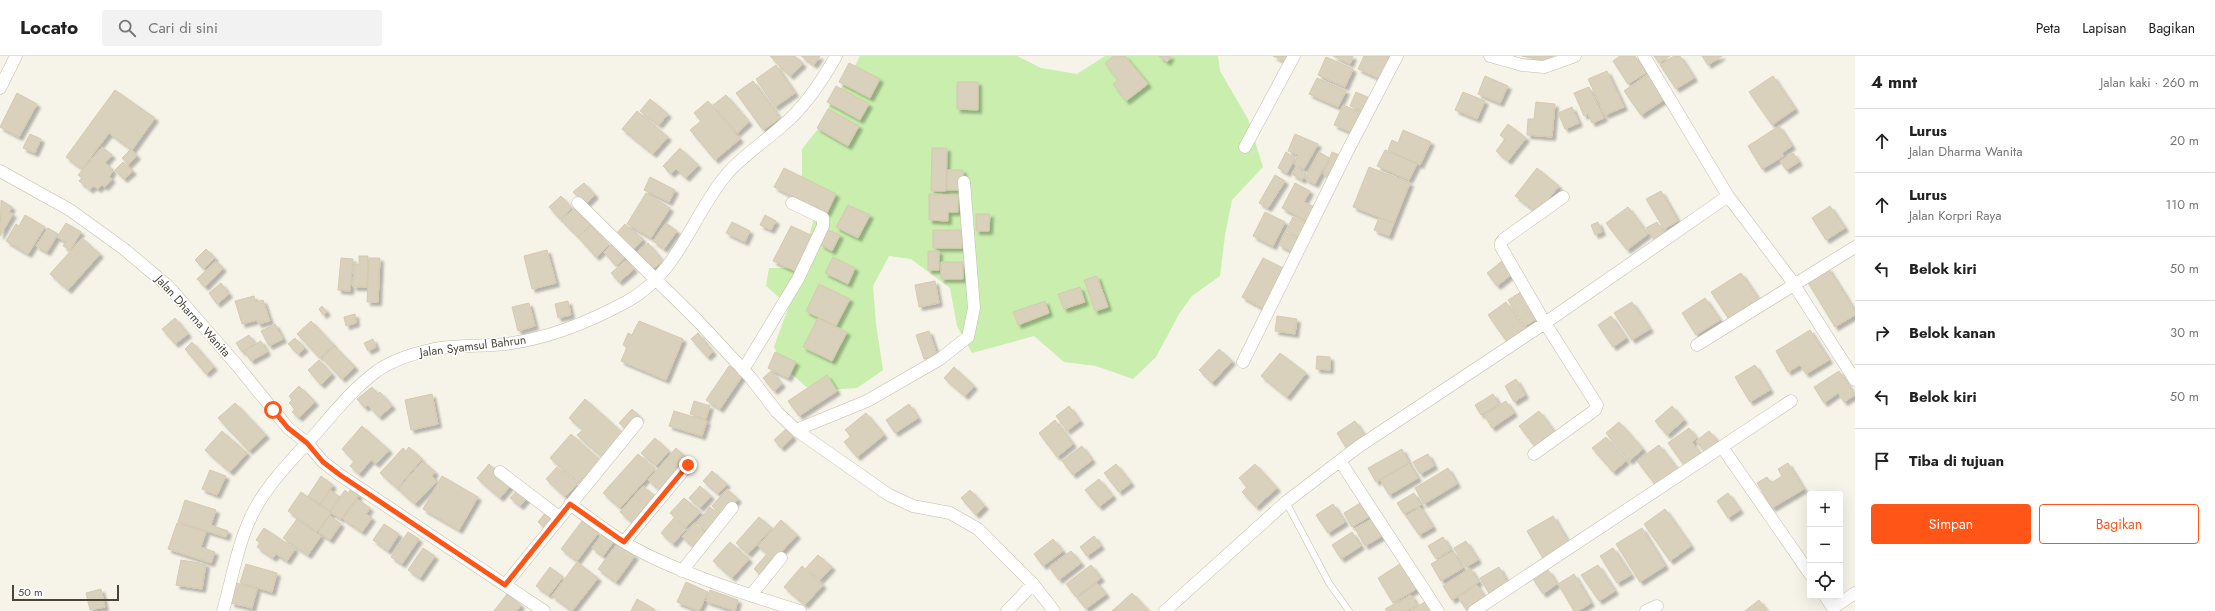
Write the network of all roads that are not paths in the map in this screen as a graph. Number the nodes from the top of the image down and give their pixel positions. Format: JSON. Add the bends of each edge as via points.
{"nodes":[{"id":1,"x":16,"y":56,"type":"edge"},
{"id":2,"x":836,"y":56,"type":"edge"},
{"id":3,"x":1294,"y":56,"type":"edge"},
{"id":4,"x":1397,"y":56,"type":"edge"},
{"id":5,"x":1490,"y":56,"type":"edge"},
{"id":6,"x":1575,"y":56,"type":"edge"},
{"id":7,"x":1644,"y":56,"type":"edge"},
{"id":8,"x":0,"y":88,"type":"edge"},
{"id":9,"x":1245,"y":147,"type":"dead end"},
{"id":10,"x":0,"y":172,"type":"edge"},
{"id":11,"x":964,"y":182,"type":"dead end"},
{"id":12,"x":1728,"y":196,"type":"junction"},
{"id":13,"x":1563,"y":197,"type":"dead end"},
{"id":14,"x":578,"y":203,"type":"dead end"},
{"id":15,"x":792,"y":203,"type":"dead end"},
{"id":16,"x":1855,"y":247,"type":"edge"},
{"id":17,"x":657,"y":279,"type":"junction"},
{"id":18,"x":1794,"y":286,"type":"junction"},
{"id":19,"x":1545,"y":323,"type":"junction"},
{"id":20,"x":1697,"y":345,"type":"dead end"},
{"id":21,"x":1243,"y":362,"type":"dead end"},
{"id":22,"x":743,"y":370,"type":"junction"},
{"id":23,"x":1855,"y":380,"type":"edge"},
{"id":24,"x":1791,"y":401,"type":"dead end"},
{"id":25,"x":637,"y":423,"type":"dead end"},
{"id":26,"x":796,"y":430,"type":"junction"},
{"id":27,"x":307,"y":443,"type":"junction"},
{"id":28,"x":1722,"y":447,"type":"junction"},
{"id":29,"x":1534,"y":454,"type":"dead end"},
{"id":30,"x":1340,"y":460,"type":"junction"},
{"id":31,"x":688,"y":465,"type":"dead end"},
{"id":32,"x":500,"y":472,"type":"dead end"},
{"id":33,"x":1286,"y":502,"type":"junction"},
{"id":34,"x":570,"y":504,"type":"junction"},
{"id":35,"x":732,"y":508,"type":"dead end"},
{"id":36,"x":559,"y":517,"type":"junction"},
{"id":37,"x":624,"y":542,"type":"junction"},
{"id":38,"x":781,"y":558,"type":"dead end"},
{"id":39,"x":1807,"y":570,"type":"edge"},
{"id":40,"x":682,"y":571,"type":"junction"},
{"id":41,"x":1033,"y":584,"type":"junction"},
{"id":42,"x":505,"y":585,"type":"junction"},
{"id":43,"x":1855,"y":593,"type":"edge"},
{"id":44,"x":751,"y":595,"type":"junction"},
{"id":45,"x":1826,"y":599,"type":"edge"},
{"id":46,"x":1832,"y":610,"type":"edge"},
{"id":47,"x":223,"y":611,"type":"edge"},
{"id":48,"x":544,"y":611,"type":"edge"},
{"id":49,"x":800,"y":611,"type":"edge"},
{"id":50,"x":1007,"y":611,"type":"edge"},
{"id":51,"x":1054,"y":611,"type":"edge"},
{"id":52,"x":1165,"y":611,"type":"edge"},
{"id":53,"x":1349,"y":611,"type":"edge"},
{"id":54,"x":1438,"y":611,"type":"edge"},
{"id":55,"x":1474,"y":611,"type":"edge"}],
"edges":[{"from":1,"to":8,"type":"street"},
{"from":2,"to":17,"type":"street","name":"Jalan Syamsul Bahrun","via":[[825,76],[792,117],[739,161],[724,178],[678,252]]},
{"from":3,"to":9,"type":"street"},
{"from":4,"to":21,"type":"street"},
{"from":5,"to":6,"type":"street","via":[[1522,66],[1544,67]]},
{"from":7,"to":12,"type":"street"},
{"from":10,"to":27,"type":"street","name":"Jalan Dharma Wanita","via":[[70,210],[124,249],[169,287],[288,428]]},
{"from":11,"to":26,"type":"street","via":[[974,308],[968,337],[940,359],[867,401]]},
{"from":12,"to":18,"type":"street"},
{"from":12,"to":19,"type":"street"},
{"from":13,"to":19,"type":"street","via":[[1501,243]]},
{"from":14,"to":17,"type":"street"},
{"from":15,"to":22,"type":"street","via":[[823,218],[823,226],[798,279]]},
{"from":16,"to":18,"type":"street"},
{"from":17,"to":22,"type":"street"},
{"from":17,"to":27,"type":"street","name":"Jalan Syamsul Bahrun","via":[[597,317],[558,332],[508,344],[434,349],[393,361],[359,386]]},
{"from":18,"to":20,"type":"street"},
{"from":18,"to":23,"type":"street"},
{"from":19,"to":29,"type":"street","via":[[1597,405],[1595,410]]},
{"from":19,"to":30,"type":"street"},
{"from":22,"to":26,"type":"street","via":[[777,412]]},
{"from":24,"to":28,"type":"street"},
{"from":25,"to":34,"type":"street"},
{"from":26,"to":41,"type":"street","via":[[889,495],[907,504],[950,514],[968,522]]},
{"from":27,"to":42,"type":"street","name":"Jalan Dharma Wanita","via":[[323,462],[340,475]]},
{"from":27,"to":47,"type":"street","name":"Jalan Syamsul Bahrun","via":[[289,462],[254,510],[246,527]]},
{"from":28,"to":39,"type":"street"},
{"from":28,"to":55,"type":"street"},
{"from":30,"to":33,"type":"street"},
{"from":30,"to":54,"type":"street"},
{"from":31,"to":37,"type":"street"},
{"from":32,"to":36,"type":"street"},
{"from":33,"to":52,"type":"street"},
{"from":33,"to":53,"type":"lane","via":[[1329,582]]},
{"from":34,"to":36,"type":"street"},
{"from":34,"to":37,"type":"street"},
{"from":35,"to":40,"type":"street"},
{"from":36,"to":42,"type":"street"},
{"from":37,"to":40,"type":"street"},
{"from":38,"to":44,"type":"street"},
{"from":40,"to":44,"type":"street"},
{"from":41,"to":50,"type":"street"},
{"from":41,"to":51,"type":"street"},
{"from":42,"to":48,"type":"street","name":"Jalan Dharma Wanita"},
{"from":43,"to":46,"type":"street"},
{"from":44,"to":49,"type":"street"},
{"from":45,"to":46,"type":"street"}]}
